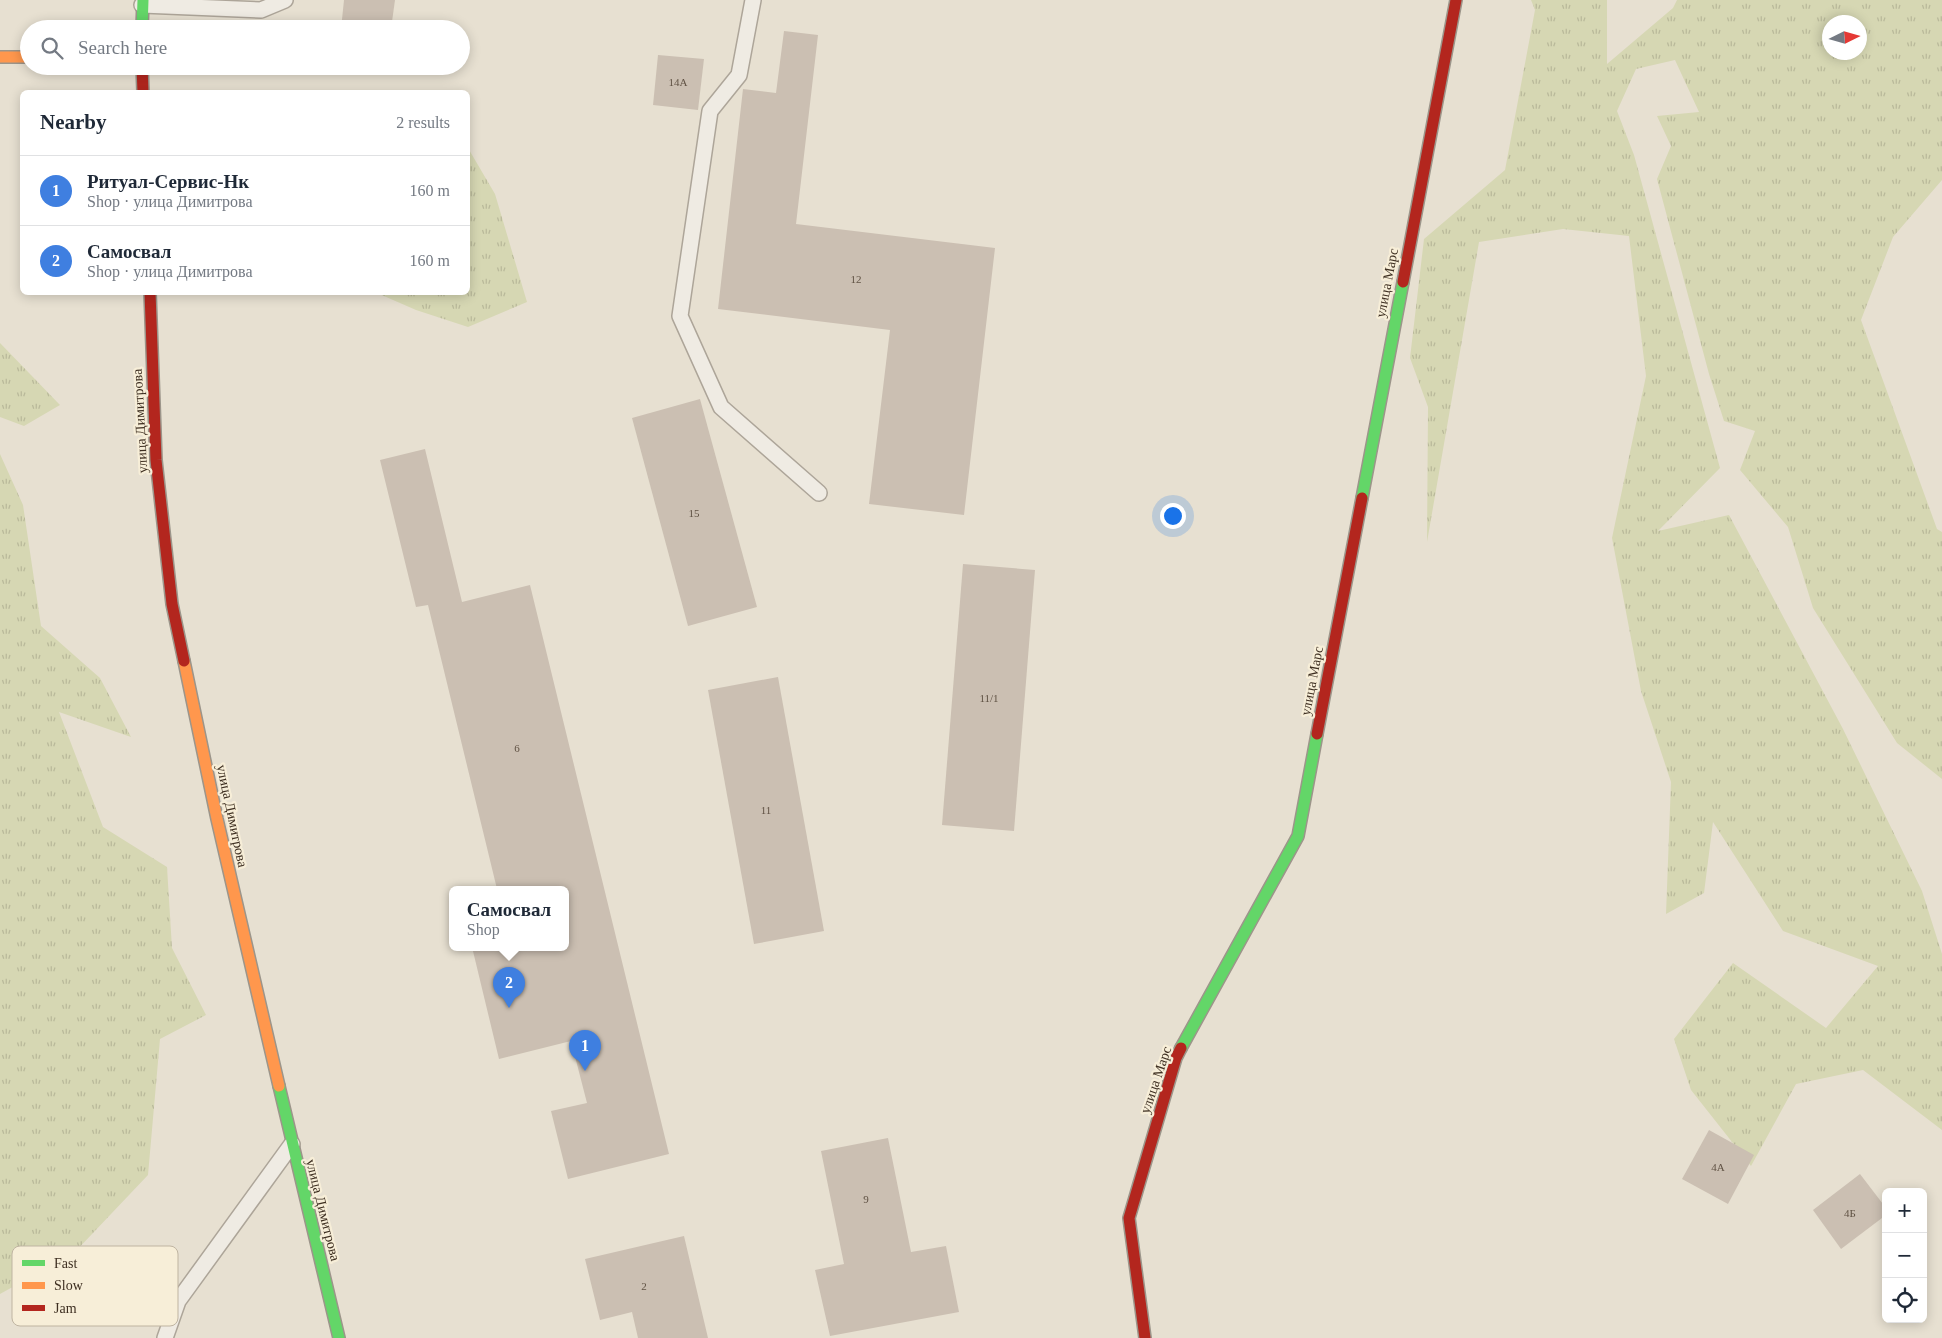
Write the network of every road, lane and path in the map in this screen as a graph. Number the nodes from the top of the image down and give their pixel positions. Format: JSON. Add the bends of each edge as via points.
{"nodes":[{"id":1,"x":285,"y":0,"type":"edge"},
{"id":2,"x":753,"y":0,"type":"edge"},
{"id":3,"x":1456,"y":0,"type":"edge"},
{"id":4,"x":142,"y":2,"type":"edge"},
{"id":5,"x":142,"y":20,"type":"edge"},
{"id":6,"x":0,"y":57,"type":"edge"},
{"id":7,"x":20,"y":57,"type":"edge"},
{"id":8,"x":142,"y":75,"type":"edge"},
{"id":9,"x":143,"y":90,"type":"edge"},
{"id":10,"x":150,"y":295,"type":"edge"},
{"id":11,"x":819,"y":493,"type":"dead end"},
{"id":12,"x":292,"y":1144,"type":"junction"},
{"id":13,"x":178,"y":1301,"type":"edge"},
{"id":14,"x":169,"y":1326,"type":"edge"},
{"id":15,"x":165,"y":1338,"type":"edge"},
{"id":16,"x":339,"y":1338,"type":"edge"},
{"id":17,"x":1145,"y":1338,"type":"edge"}],
"edges":[{"from":1,"to":4,"type":"lane","via":[[261,10]]},
{"from":2,"to":11,"type":"lane","via":[[739,75],[710,111],[680,316],[721,407]]},
{"from":3,"to":17,"type":"street","name":"улица Марс","via":[[1298,836],[1176,1058],[1129,1218]]},
{"from":4,"to":5,"type":"street"},
{"from":6,"to":7,"type":"street"},
{"from":8,"to":9,"type":"street"},
{"from":10,"to":12,"type":"street","name":"улица Димитрова","via":[[156,460],[172,604],[217,820]]},
{"from":12,"to":13,"type":"lane"},
{"from":12,"to":16,"type":"street","name":"улица Димитрова"},
{"from":14,"to":15,"type":"lane"}]}
